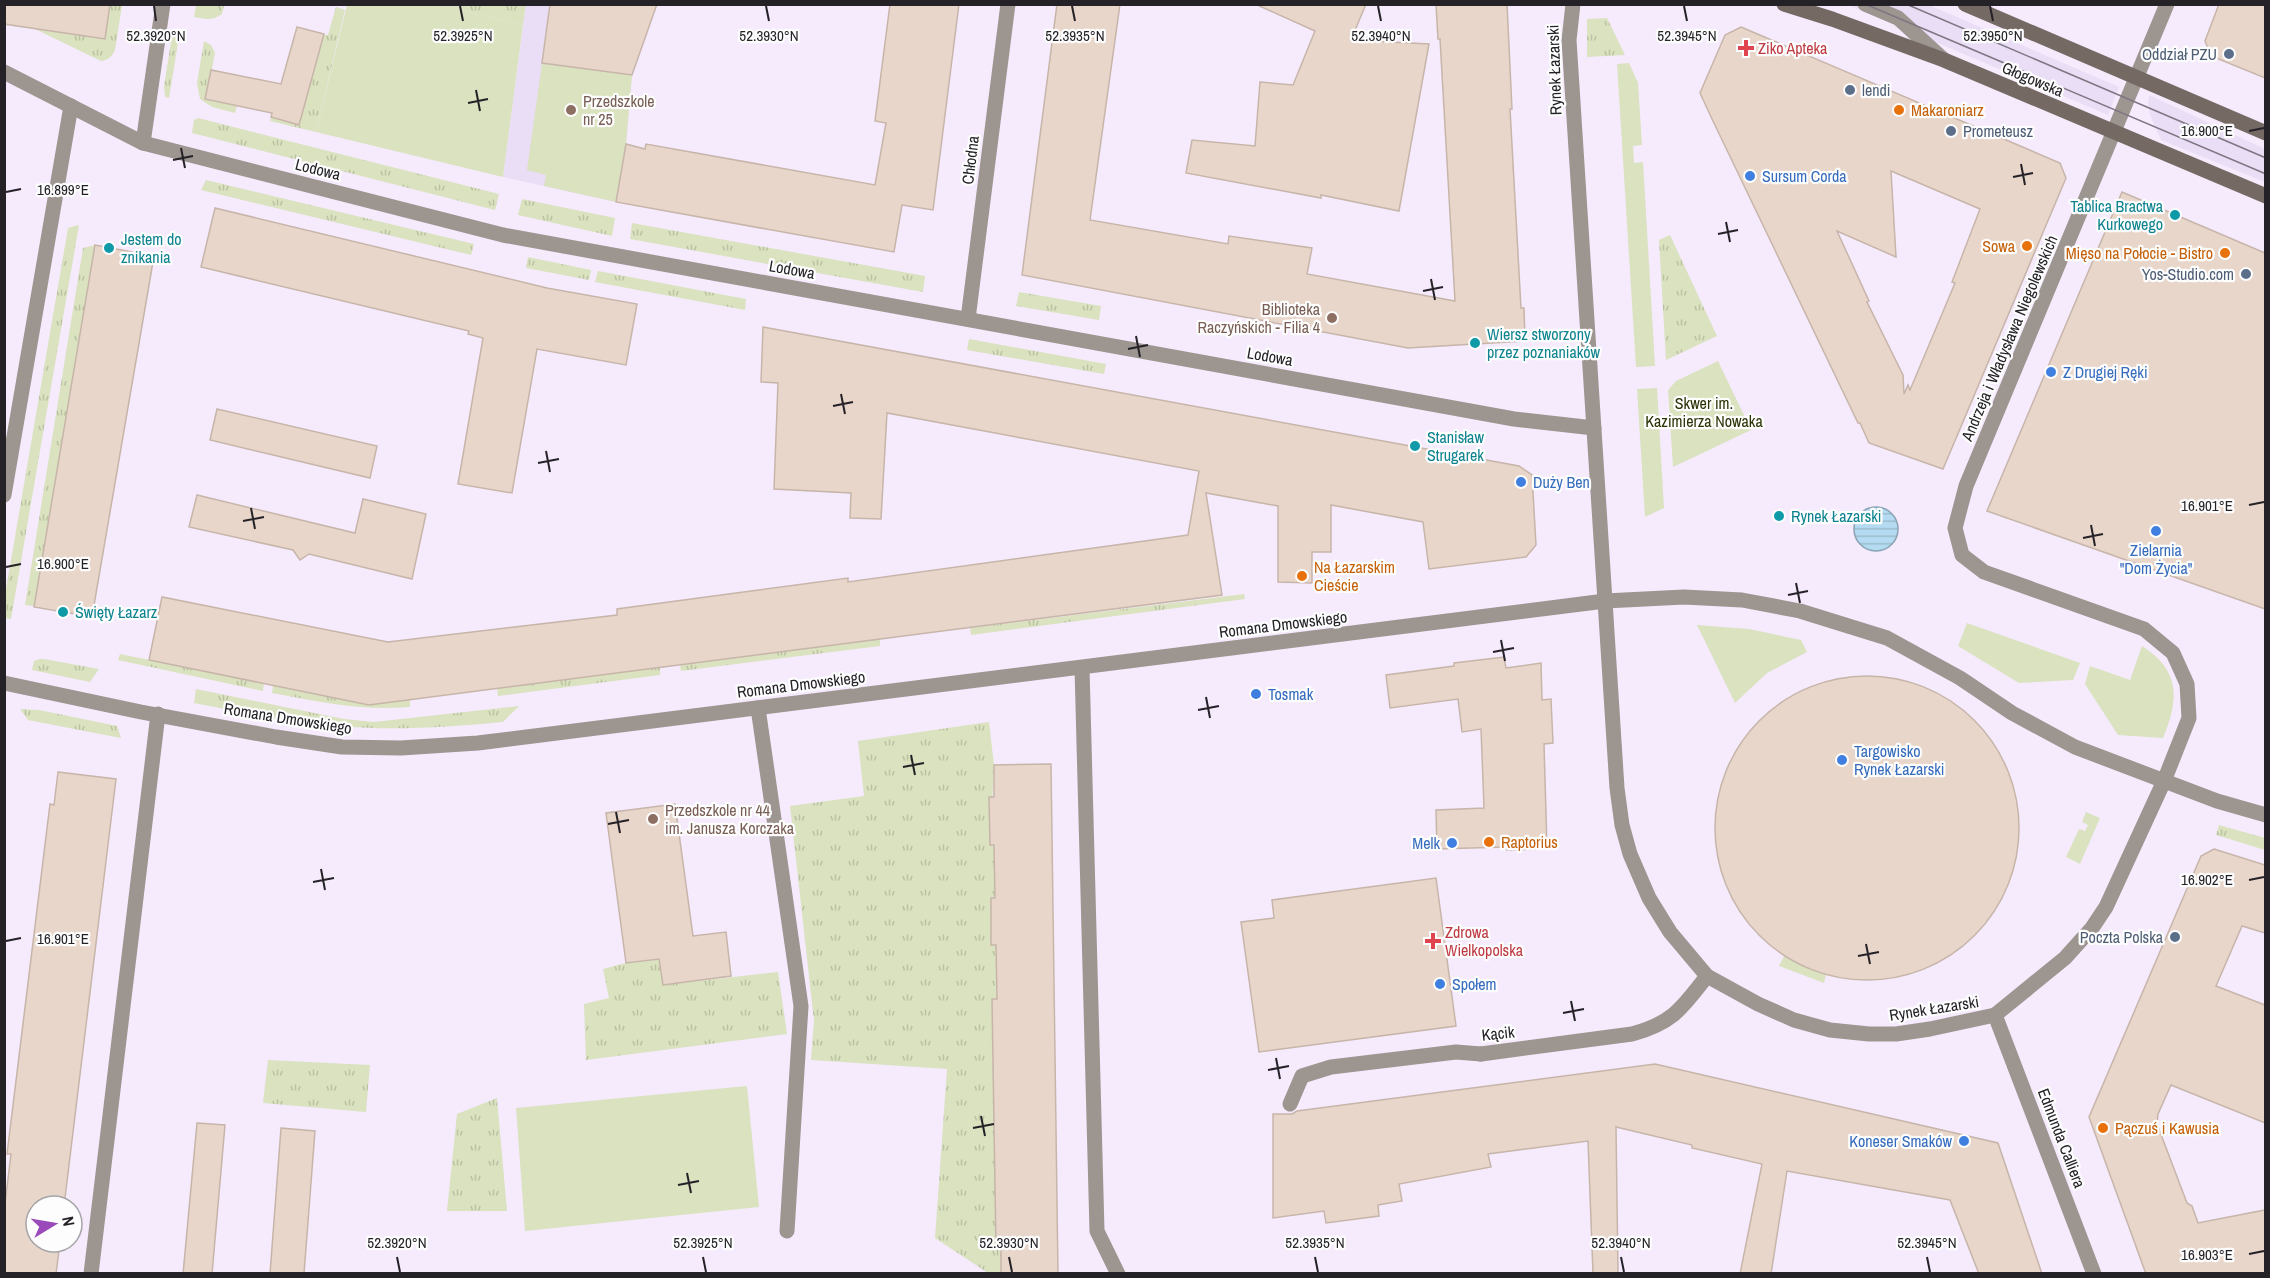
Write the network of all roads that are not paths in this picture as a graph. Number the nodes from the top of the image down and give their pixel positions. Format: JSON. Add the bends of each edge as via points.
{"nodes":[{"id":1,"x":163,"y":4,"type":"edge"},
{"id":2,"x":1008,"y":4,"type":"edge"},
{"id":3,"x":1573,"y":4,"type":"edge"},
{"id":4,"x":1784,"y":4,"type":"edge"},
{"id":5,"x":1865,"y":4,"type":"edge"},
{"id":6,"x":1965,"y":4,"type":"edge"},
{"id":7,"x":2167,"y":4,"type":"edge"},
{"id":8,"x":1944,"y":60,"type":"junction"},
{"id":9,"x":4,"y":72,"type":"edge"},
{"id":10,"x":2138,"y":78,"type":"junction"},
{"id":11,"x":71,"y":106,"type":"junction"},
{"id":12,"x":2115,"y":132,"type":"junction"},
{"id":13,"x":2265,"y":133,"type":"edge"},
{"id":14,"x":143,"y":143,"type":"junction"},
{"id":15,"x":2265,"y":196,"type":"edge"},
{"id":16,"x":968,"y":320,"type":"junction"},
{"id":17,"x":1594,"y":428,"type":"junction"},
{"id":18,"x":1966,"y":486,"type":"joint"},
{"id":19,"x":4,"y":495,"type":"edge"},
{"id":20,"x":1605,"y":601,"type":"junction"},
{"id":21,"x":1082,"y":668,"type":"junction"},
{"id":22,"x":4,"y":683,"type":"edge"},
{"id":23,"x":758,"y":708,"type":"junction"},
{"id":24,"x":158,"y":714,"type":"junction"},
{"id":25,"x":2164,"y":781,"type":"junction"},
{"id":26,"x":2265,"y":815,"type":"edge"},
{"id":27,"x":1707,"y":976,"type":"junction"},
{"id":28,"x":1995,"y":1015,"type":"junction"},
{"id":29,"x":1290,"y":1104,"type":"dead end"},
{"id":30,"x":787,"y":1232,"type":"dead end"},
{"id":31,"x":91,"y":1274,"type":"edge"},
{"id":32,"x":1118,"y":1274,"type":"edge"},
{"id":33,"x":2094,"y":1274,"type":"edge"}],
"edges":[{"from":1,"to":14,"type":"street"},
{"from":2,"to":16,"type":"street","name":"Chłodna"},
{"from":3,"to":17,"type":"street","name":"Rynek Łazarski","via":[[1569,40]]},
{"from":4,"to":8,"type":"street","name":"Głogowska"},
{"from":5,"to":8,"type":"street","via":[[1898,18]]},
{"from":6,"to":10,"type":"street"},
{"from":7,"to":10,"type":"street","name":"Andrzeja i Władysława Niegolewskich"},
{"from":8,"to":12,"type":"street","name":"Głogowska"},
{"from":9,"to":11,"type":"street","name":"Lodowa"},
{"from":10,"to":12,"type":"street","name":"Andrzeja i Władysława Niegolewskich"},
{"from":10,"to":13,"type":"street"},
{"from":11,"to":14,"type":"street","name":"Lodowa"},
{"from":11,"to":19,"type":"street"},
{"from":12,"to":15,"type":"street","name":"Głogowska"},
{"from":12,"to":18,"type":"street","name":"Andrzeja i Władysława Niegolewskich"},
{"from":14,"to":16,"type":"street","name":"Lodowa","via":[[503,235]]},
{"from":16,"to":17,"type":"street","name":"Lodowa","via":[[1514,419]]},
{"from":17,"to":20,"type":"street","name":"Rynek Łazarski"},
{"from":18,"to":25,"type":"street","name":"Rynek Łazarski","via":[[1954,528],[1962,555],[1969,561],[1984,572],[2144,629],[2173,653],[2187,684],[2188,718]]},
{"from":20,"to":21,"type":"street","name":"Romana Dmowskiego"},
{"from":20,"to":25,"type":"street","via":[[1684,597],[1742,600],[1800,611],[1887,638],[2075,747]]},
{"from":20,"to":27,"type":"street","name":"Rynek Łazarski","via":[[1617,788],[1630,855],[1670,932]]},
{"from":21,"to":23,"type":"street","name":"Romana Dmowskiego"},
{"from":21,"to":32,"type":"street","via":[[1097,1232]]},
{"from":22,"to":24,"type":"street","name":"Romana Dmowskiego"},
{"from":23,"to":24,"type":"street","name":"Romana Dmowskiego","via":[[478,743],[401,748],[276,738]]},
{"from":23,"to":30,"type":"street","via":[[801,1005]]},
{"from":24,"to":31,"type":"street"},
{"from":25,"to":26,"type":"street"},
{"from":25,"to":28,"type":"street","name":"Rynek Łazarski","via":[[2122,874],[2092,928],[2044,977]]},
{"from":27,"to":28,"type":"street","name":"Rynek Łazarski","via":[[1794,1020],[1830,1030],[1896,1034]]},
{"from":27,"to":29,"type":"street","name":"Kącik","via":[[1683,1007],[1654,1028],[1481,1054],[1456,1052],[1331,1067],[1302,1076]]},
{"from":28,"to":33,"type":"street","name":"Edmunda Calliera"}]}
